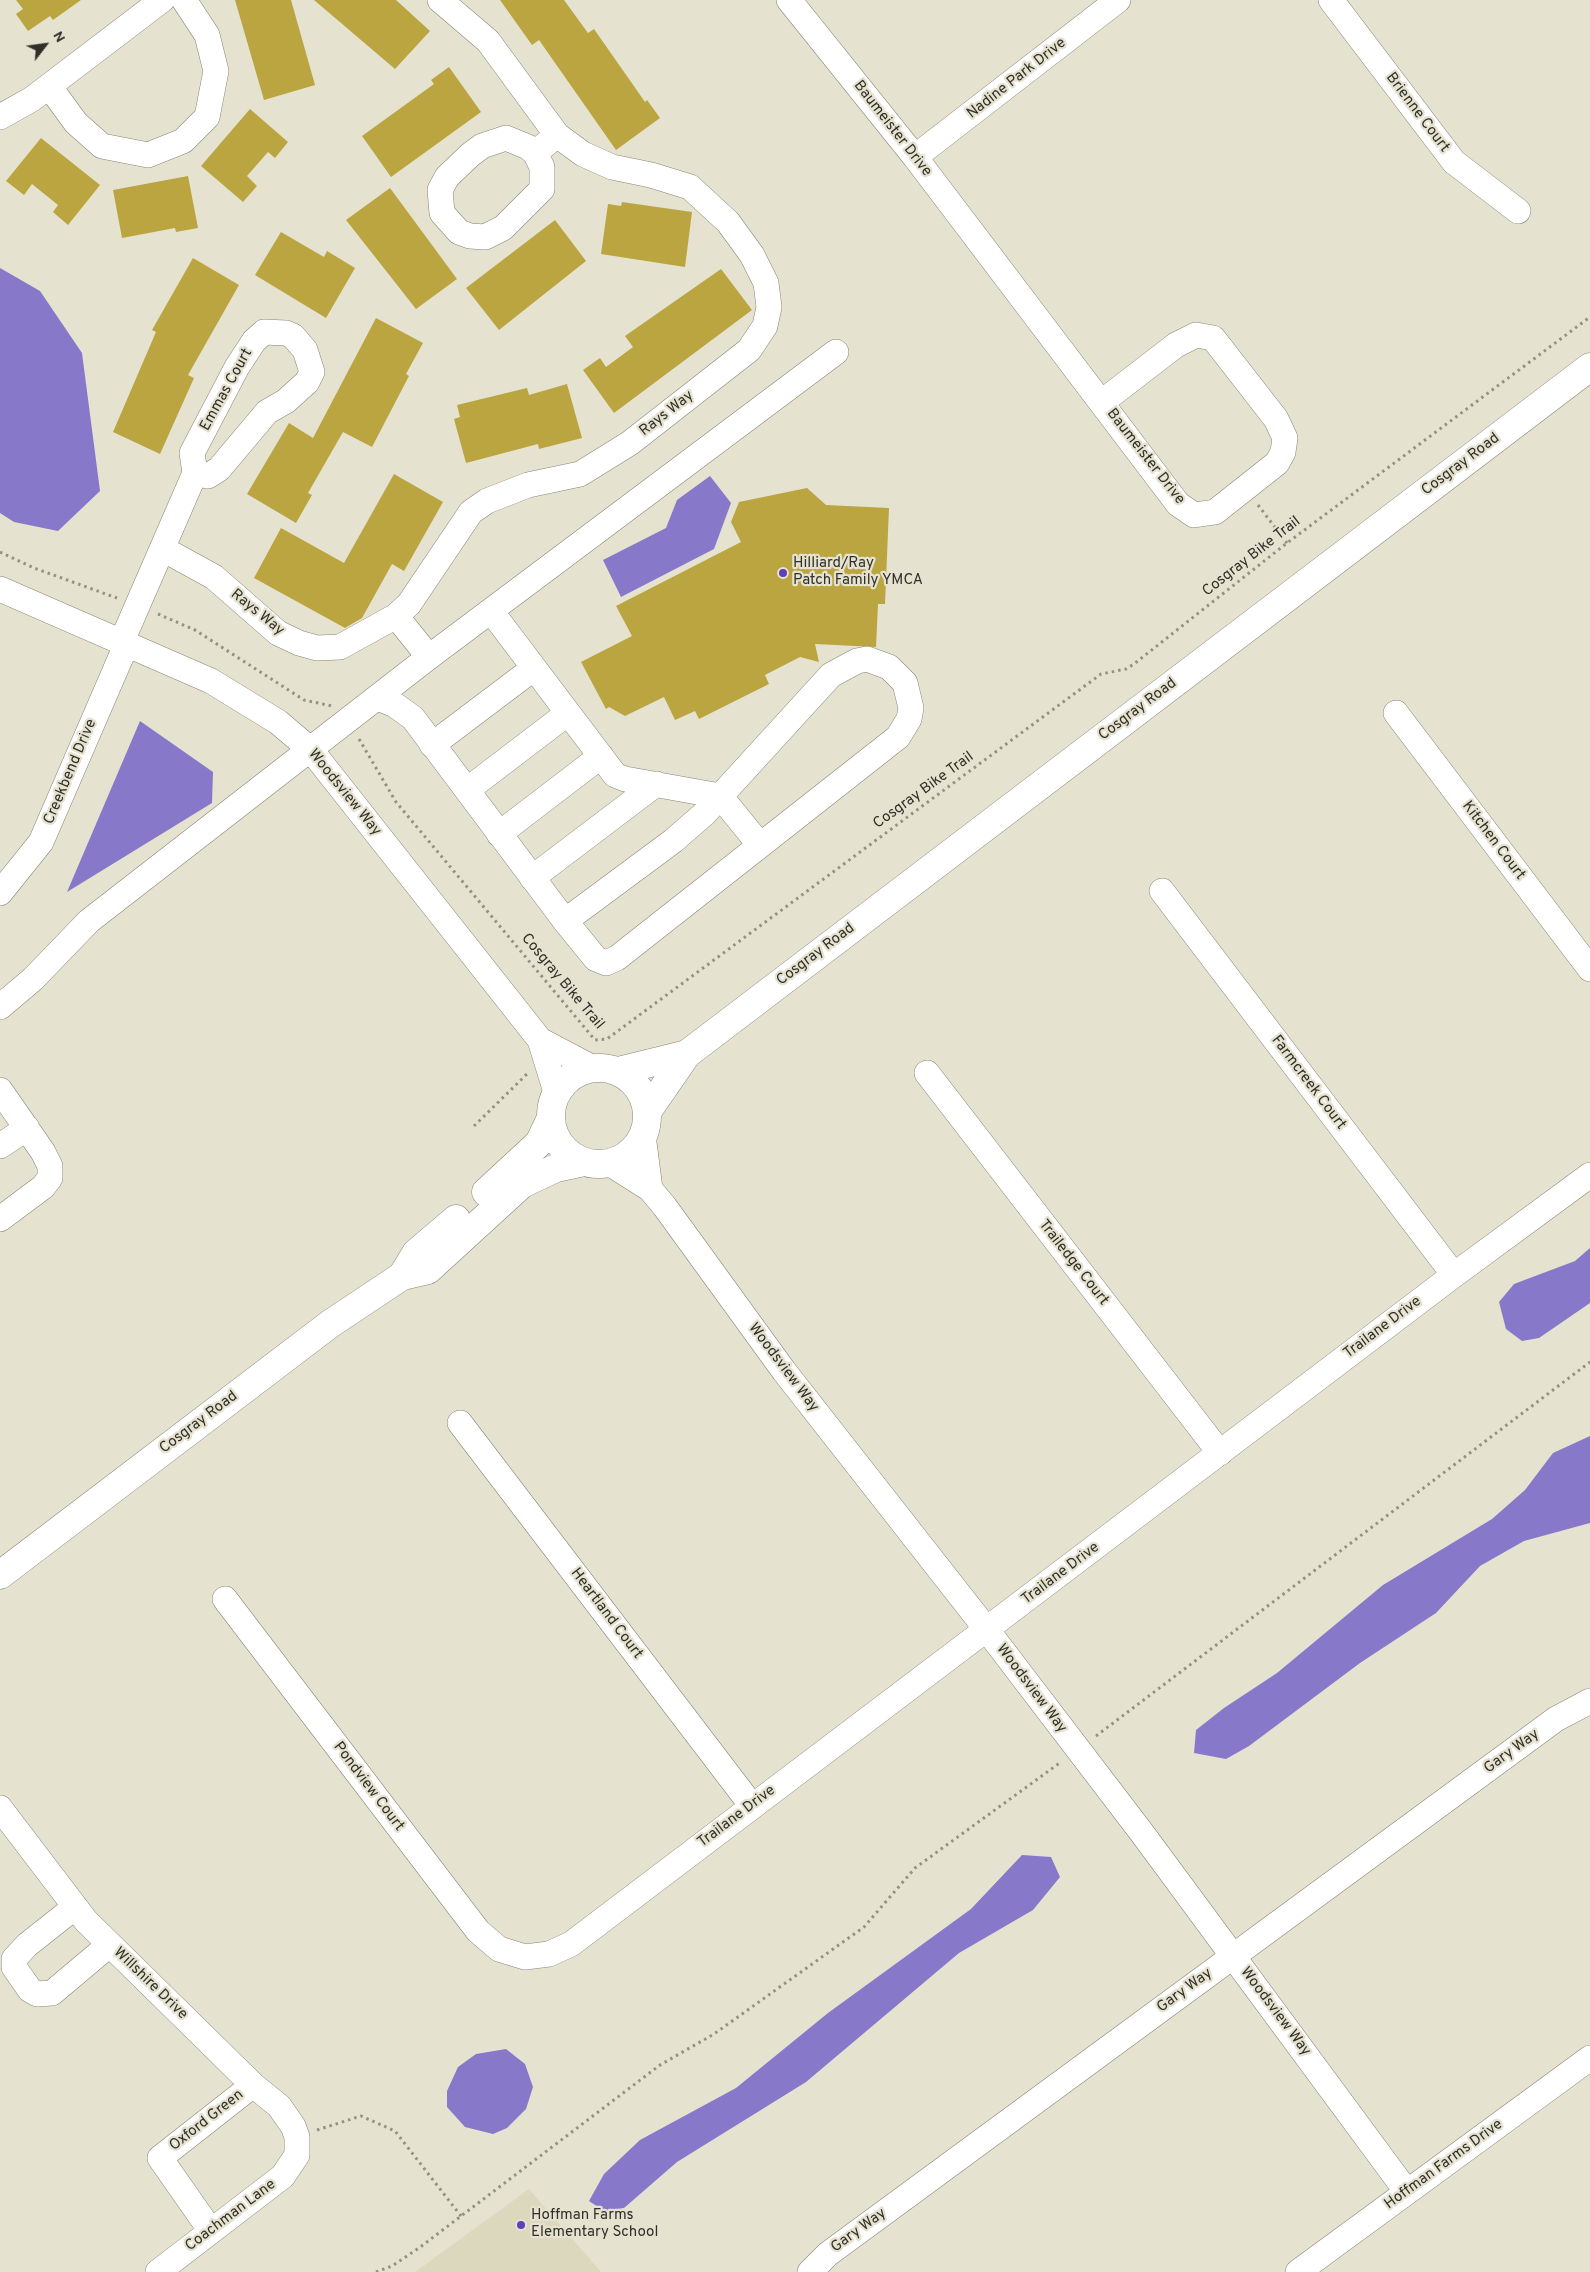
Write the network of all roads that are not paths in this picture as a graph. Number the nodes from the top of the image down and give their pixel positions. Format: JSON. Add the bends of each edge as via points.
{"nodes":[{"id":1,"x":162,"y":0,"type":"edge"},
{"id":2,"x":184,"y":0,"type":"edge"},
{"id":3,"x":440,"y":0,"type":"edge"},
{"id":4,"x":789,"y":0,"type":"edge"},
{"id":5,"x":1118,"y":0,"type":"edge"},
{"id":6,"x":1331,"y":0,"type":"edge"},
{"id":7,"x":49,"y":86,"type":"junction"},
{"id":8,"x":0,"y":117,"type":"edge"},
{"id":9,"x":557,"y":135,"type":"junction"},
{"id":10,"x":535,"y":153,"type":"dead end"},
{"id":11,"x":915,"y":157,"type":"junction"},
{"id":12,"x":1518,"y":211,"type":"dead end"},
{"id":13,"x":836,"y":352,"type":"dead end"},
{"id":14,"x":1590,"y":367,"type":"edge"},
{"id":15,"x":1102,"y":402,"type":"junction"},
{"id":16,"x":196,"y":473,"type":"junction"},
{"id":17,"x":163,"y":549,"type":"junction"},
{"id":18,"x":0,"y":589,"type":"edge"},
{"id":19,"x":491,"y":611,"type":"junction"},
{"id":20,"x":396,"y":616,"type":"junction"},
{"id":21,"x":125,"y":642,"type":"junction"},
{"id":22,"x":429,"y":657,"type":"junction"},
{"id":23,"x":534,"y":668,"type":"junction"},
{"id":24,"x":378,"y":698,"type":"junction"},
{"id":25,"x":568,"y":713,"type":"junction"},
{"id":26,"x":1396,"y":713,"type":"dead end"},
{"id":27,"x":432,"y":745,"type":"junction"},
{"id":28,"x":311,"y":750,"type":"junction"},
{"id":29,"x":601,"y":756,"type":"junction"},
{"id":30,"x":656,"y":784,"type":"junction"},
{"id":31,"x":466,"y":790,"type":"junction"},
{"id":32,"x":720,"y":796,"type":"junction"},
{"id":33,"x":499,"y":834,"type":"junction"},
{"id":34,"x":760,"y":845,"type":"junction"},
{"id":35,"x":532,"y":878,"type":"junction"},
{"id":36,"x":1162,"y":891,"type":"dead end"},
{"id":37,"x":0,"y":893,"type":"edge"},
{"id":38,"x":565,"y":921,"type":"junction"},
{"id":39,"x":1590,"y":969,"type":"edge"},
{"id":40,"x":0,"y":1007,"type":"edge"},
{"id":41,"x":540,"y":1040,"type":"junction"},
{"id":42,"x":687,"y":1054,"type":"junction"},
{"id":43,"x":605,"y":1070,"type":"junction"},
{"id":44,"x":926,"y":1073,"type":"dead end"},
{"id":45,"x":0,"y":1090,"type":"edge"},
{"id":46,"x":556,"y":1092,"type":"junction"},
{"id":47,"x":550,"y":1120,"type":"junction"},
{"id":48,"x":645,"y":1124,"type":"junction"},
{"id":49,"x":27,"y":1128,"type":"junction"},
{"id":50,"x":0,"y":1146,"type":"edge"},
{"id":51,"x":596,"y":1163,"type":"junction"},
{"id":52,"x":1590,"y":1175,"type":"edge"},
{"id":53,"x":650,"y":1189,"type":"junction"},
{"id":54,"x":0,"y":1219,"type":"edge"},
{"id":55,"x":1454,"y":1275,"type":"junction"},
{"id":56,"x":402,"y":1276,"type":"junction"},
{"id":57,"x":460,"y":1423,"type":"dead end"},
{"id":58,"x":1220,"y":1453,"type":"junction"},
{"id":59,"x":0,"y":1575,"type":"edge"},
{"id":60,"x":225,"y":1599,"type":"dead end"},
{"id":61,"x":987,"y":1630,"type":"junction"},
{"id":62,"x":1590,"y":1701,"type":"edge"},
{"id":63,"x":752,"y":1806,"type":"junction"},
{"id":64,"x":0,"y":1808,"type":"edge"},
{"id":65,"x":75,"y":1907,"type":"junction"},
{"id":66,"x":109,"y":1945,"type":"junction"},
{"id":67,"x":1233,"y":1956,"type":"junction"},
{"id":68,"x":525,"y":1957,"type":"joint"},
{"id":69,"x":1590,"y":2058,"type":"edge"},
{"id":70,"x":253,"y":2085,"type":"junction"},
{"id":71,"x":297,"y":2146,"type":"joint"},
{"id":72,"x":1407,"y":2192,"type":"junction"},
{"id":73,"x":211,"y":2231,"type":"junction"},
{"id":74,"x":158,"y":2272,"type":"edge"},
{"id":75,"x":810,"y":2272,"type":"edge"},
{"id":76,"x":1298,"y":2272,"type":"edge"}],
"edges":[{"from":1,"to":7,"type":"street"},
{"from":2,"to":7,"type":"street","via":[[207,35],[216,71],[207,117],[183,141],[148,155],[102,146],[76,123]]},
{"from":3,"to":9,"type":"street","name":"Rays Way","via":[[488,41]]},
{"from":4,"to":11,"type":"street","name":"Baumeister Drive"},
{"from":5,"to":11,"type":"street","name":"Nadine Park Drive"},
{"from":6,"to":12,"type":"street","name":"Brienne Court","via":[[1454,162]]},
{"from":7,"to":8,"type":"street"},
{"from":9,"to":10,"type":"street"},
{"from":9,"to":20,"type":"street","name":"Rays Way","via":[[584,154],[612,167],[690,187],[728,222],[752,255],[766,283],[769,307],[765,326],[749,350],[630,443],[580,474],[528,485],[486,501],[471,512],[409,604]]},
{"from":11,"to":15,"type":"street","name":"Baumeister Drive"},
{"from":13,"to":19,"type":"street"},
{"from":14,"to":42,"type":"main road","name":"Cosgray Road"},
{"from":15,"to":15,"type":"street","name":"Baumeister Drive","via":[[1178,504],[1194,515],[1215,512],[1277,463],[1283,452],[1285,438],[1276,419],[1213,338],[1196,335],[1176,345]]},
{"from":16,"to":16,"type":"street","name":"Emmas Court","via":[[208,476],[219,469],[267,412],[286,401],[307,382],[312,372],[305,350],[293,336],[271,330],[254,341],[192,453]]},
{"from":16,"to":17,"type":"street","name":"Emmas Court"},
{"from":17,"to":20,"type":"street","name":"Rays Way","via":[[214,577],[278,633],[308,646],[340,647]]},
{"from":17,"to":21,"type":"street","name":"Emmas Court"},
{"from":18,"to":21,"type":"street","name":"Woodsview Way"},
{"from":19,"to":22,"type":"street"},
{"from":19,"to":23,"type":"street"},
{"from":20,"to":22,"type":"street"},
{"from":21,"to":28,"type":"street","name":"Woodsview Way","via":[[211,681],[246,701]]},
{"from":21,"to":37,"type":"street","name":"Creekbend Drive","via":[[41,842]]},
{"from":22,"to":24,"type":"street"},
{"from":23,"to":25,"type":"street"},
{"from":23,"to":27,"type":"street"},
{"from":24,"to":27,"type":"street","via":[[413,718]]},
{"from":24,"to":28,"type":"street"},
{"from":25,"to":29,"type":"street"},
{"from":25,"to":31,"type":"street"},
{"from":26,"to":39,"type":"street","name":"Kitchen Court"},
{"from":27,"to":31,"type":"street"},
{"from":28,"to":40,"type":"street","via":[[89,920],[33,980]]},
{"from":28,"to":41,"type":"street","name":"Woodsview Way"},
{"from":29,"to":30,"type":"street","via":[[615,774]]},
{"from":29,"to":33,"type":"street"},
{"from":30,"to":32,"type":"street"},
{"from":30,"to":35,"type":"street"},
{"from":31,"to":33,"type":"street"},
{"from":32,"to":34,"type":"street"},
{"from":32,"to":34,"type":"street","via":[[842,667],[867,659],[879,662],[905,683],[911,708],[909,720],[898,737]]},
{"from":32,"to":38,"type":"street","via":[[673,841]]},
{"from":33,"to":35,"type":"street"},
{"from":34,"to":38,"type":"street","via":[[617,958],[606,963],[596,959]]},
{"from":35,"to":38,"type":"street"},
{"from":36,"to":55,"type":"street","name":"Farmcreek Court"},
{"from":41,"to":43,"type":"street","name":"Woodsview Way"},
{"from":41,"to":46,"type":"street","name":"Woodsview Way"},
{"from":42,"to":43,"type":"main road","name":"Cosgray Road"},
{"from":42,"to":48,"type":"main road","name":"Cosgray Road"},
{"from":43,"to":46,"type":"main road","via":[[578,1072]]},
{"from":43,"to":48,"type":"main road","via":[[629,1078],[638,1088],[644,1099]]},
{"from":44,"to":58,"type":"street","name":"Trailedge Court"},
{"from":45,"to":49,"type":"street"},
{"from":46,"to":47,"type":"main road"},
{"from":47,"to":51,"type":"main road","via":[[557,1141],[572,1156]]},
{"from":47,"to":56,"type":"main road","name":"Cosgray Road","via":[[540,1143],[416,1253]]},
{"from":48,"to":51,"type":"main road","via":[[630,1153]]},
{"from":48,"to":53,"type":"street","name":"Woodsview Way"},
{"from":49,"to":50,"type":"street"},
{"from":49,"to":54,"type":"street","via":[[50,1166],[50,1178],[43,1187]]},
{"from":51,"to":53,"type":"street","name":"Woodsview Way"},
{"from":51,"to":56,"type":"main road","name":"Cosgray Road","via":[[556,1168],[522,1184],[428,1270]]},
{"from":52,"to":55,"type":"street","name":"Trailane Drive"},
{"from":53,"to":61,"type":"street","name":"Woodsview Way","via":[[784,1371]]},
{"from":55,"to":58,"type":"street","name":"Trailane Drive"},
{"from":56,"to":59,"type":"main road","name":"Cosgray Road","via":[[330,1324]]},
{"from":57,"to":63,"type":"street","name":"Heartland Court"},
{"from":58,"to":61,"type":"street","name":"Trailane Drive"},
{"from":60,"to":68,"type":"street","name":"Pondview Court","via":[[478,1931],[499,1949]]},
{"from":61,"to":63,"type":"street","name":"Trailane Drive"},
{"from":61,"to":67,"type":"street","name":"Woodsview Way"},
{"from":62,"to":67,"type":"street","name":"Gary Way","via":[[1556,1719]]},
{"from":63,"to":68,"type":"street","name":"Trailane Drive","via":[[571,1944],[549,1954]]},
{"from":64,"to":65,"type":"street","name":"Willshire Drive"},
{"from":65,"to":66,"type":"street","name":"Willshire Drive"},
{"from":65,"to":66,"type":"street","via":[[26,1945],[14,1959],[14,1968],[30,1990],[37,1994],[52,1993]]},
{"from":66,"to":70,"type":"street","name":"Willshire Drive"},
{"from":67,"to":72,"type":"street","name":"Woodsview Way"},
{"from":67,"to":75,"type":"street","name":"Gary Way","via":[[828,2254]]},
{"from":69,"to":72,"type":"street","name":"Hoffman Farms Drive"},
{"from":70,"to":71,"type":"street","name":"Willshire Drive","via":[[280,2106],[293,2126]]},
{"from":70,"to":73,"type":"street","name":"Oxford Green","via":[[160,2158]]},
{"from":71,"to":73,"type":"street","name":"Coachman Lane","via":[[283,2176]]},
{"from":72,"to":76,"type":"street","name":"Hoffman Farms Drive"},
{"from":73,"to":74,"type":"street","name":"Coachman Lane"}]}
